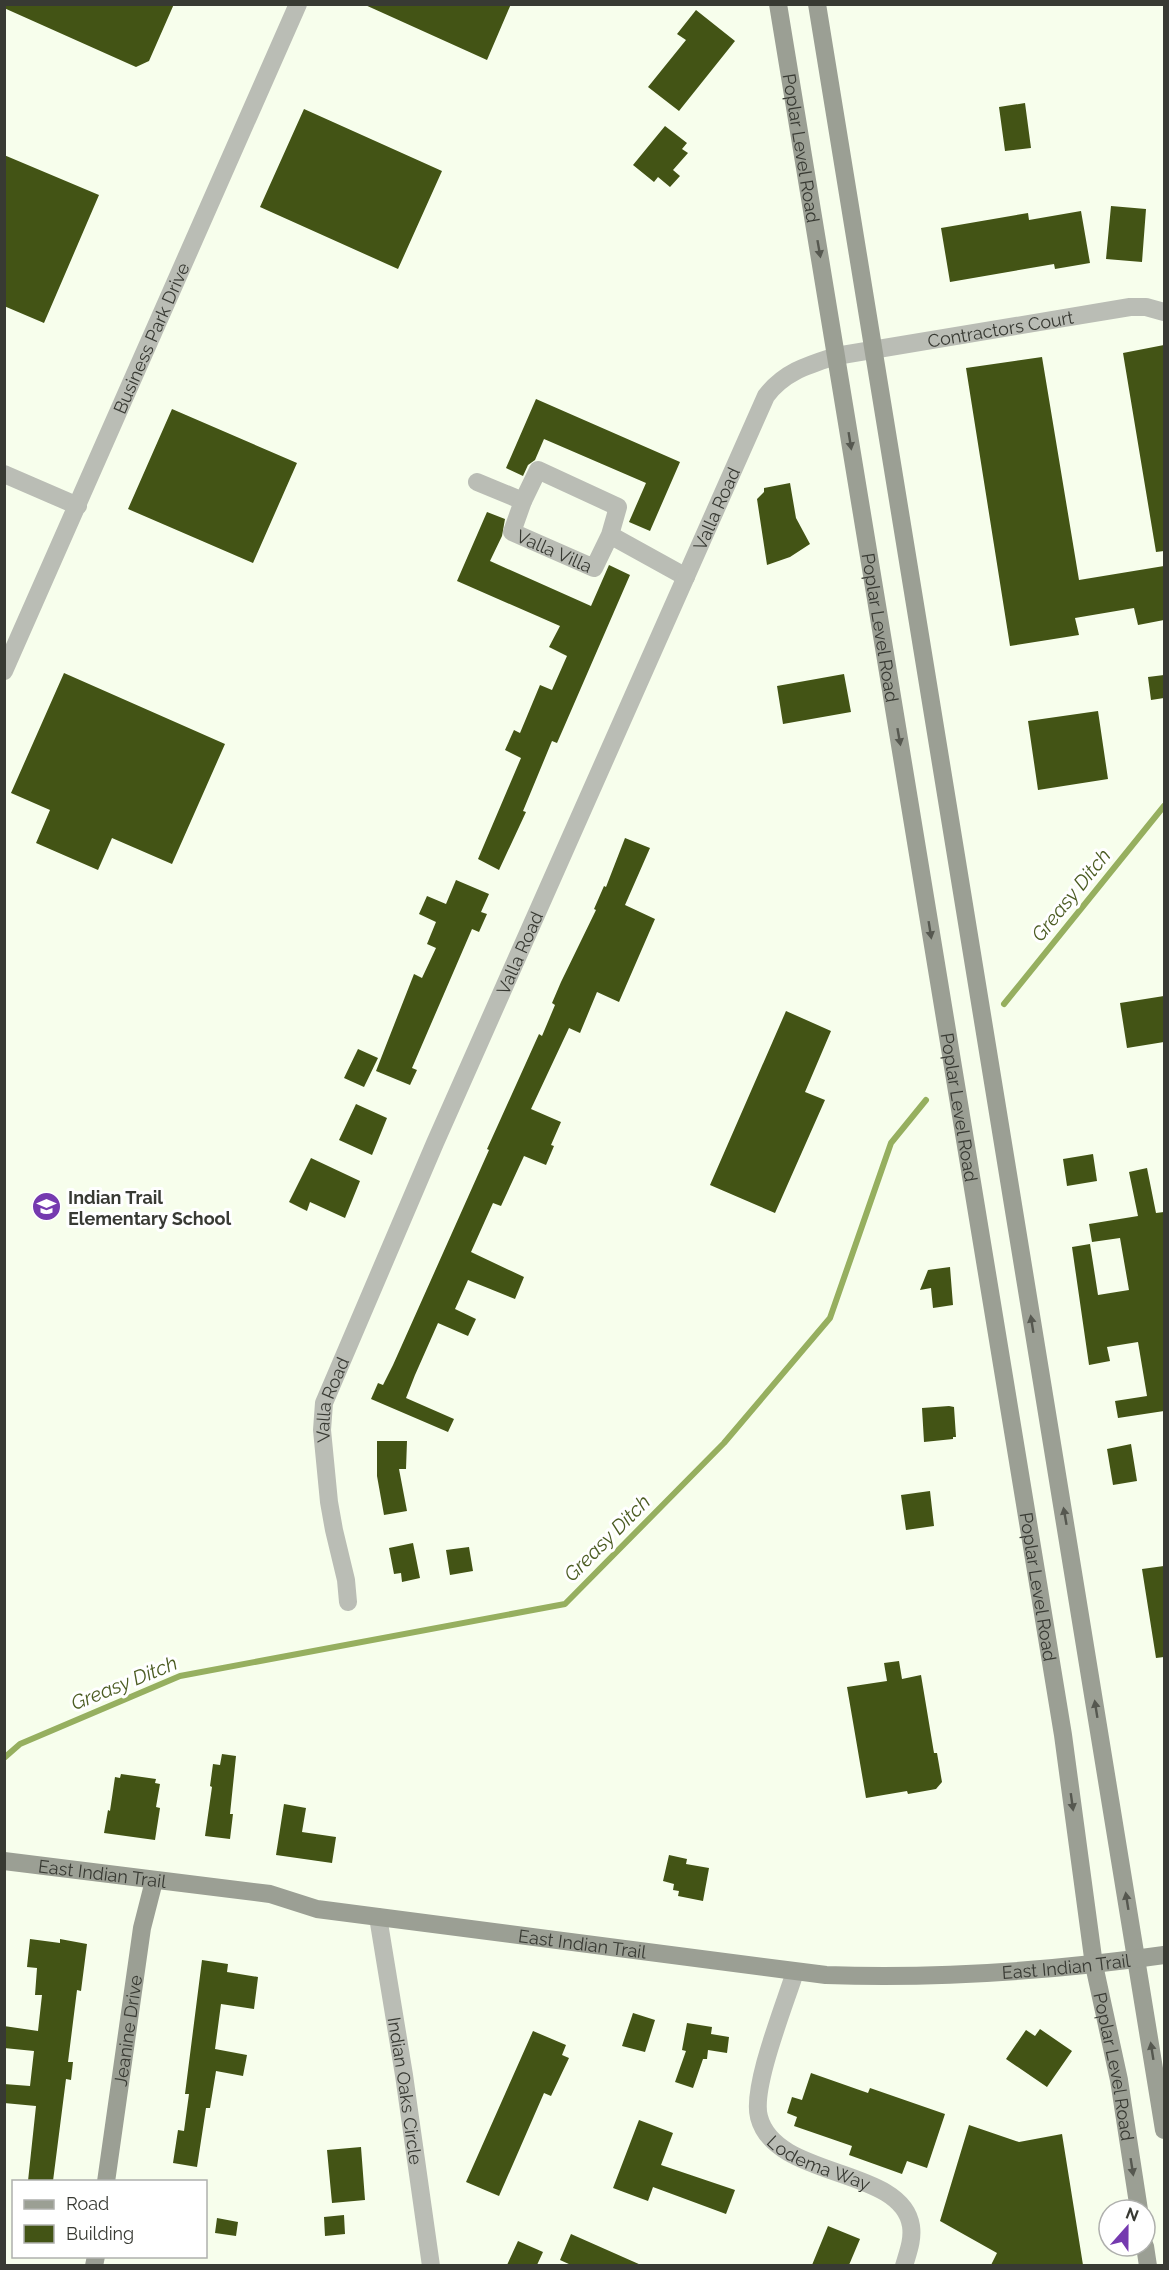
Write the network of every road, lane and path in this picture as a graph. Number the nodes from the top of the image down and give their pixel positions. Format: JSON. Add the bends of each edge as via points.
{"nodes":[{"id":1,"x":298,"y":4,"type":"edge"},
{"id":2,"x":778,"y":4,"type":"edge"},
{"id":3,"x":817,"y":4,"type":"edge"},
{"id":4,"x":1164,"y":312,"type":"edge"},
{"id":5,"x":874,"y":350,"type":"junction"},
{"id":6,"x":836,"y":357,"type":"junction"},
{"id":7,"x":4,"y":474,"type":"edge"},
{"id":8,"x":477,"y":482,"type":"dead end"},
{"id":9,"x":523,"y":501,"type":"junction"},
{"id":10,"x":78,"y":506,"type":"junction"},
{"id":11,"x":610,"y":535,"type":"junction"},
{"id":12,"x":686,"y":577,"type":"junction"},
{"id":13,"x":4,"y":671,"type":"edge"},
{"id":14,"x":348,"y":1602,"type":"dead end"},
{"id":15,"x":4,"y":1861,"type":"edge"},
{"id":16,"x":154,"y":1881,"type":"junction"},
{"id":17,"x":378,"y":1917,"type":"junction"},
{"id":18,"x":1164,"y":1955,"type":"edge"},
{"id":19,"x":1136,"y":1959,"type":"junction"},
{"id":20,"x":1094,"y":1965,"type":"junction"},
{"id":21,"x":795,"y":1972,"type":"junction"},
{"id":22,"x":1164,"y":2130,"type":"edge"},
{"id":23,"x":106,"y":2180,"type":"edge"},
{"id":24,"x":1137,"y":2198,"type":"edge"},
{"id":25,"x":431,"y":2265,"type":"edge"},
{"id":26,"x":904,"y":2265,"type":"edge"}],
"edges":[{"from":1,"to":10,"type":"street","name":"Business Park Drive"},
{"from":2,"to":6,"type":"main road","name":"Poplar Level Road","one_way":true},
{"from":3,"to":5,"type":"main road","name":"Poplar Level Road"},
{"from":4,"to":5,"type":"street","name":"Contractors Court","via":[[1130,307]]},
{"from":5,"to":6,"type":"street","name":"Contractors Court"},
{"from":19,"to":5,"type":"main road","name":"Poplar Level Road","one_way":true},
{"from":6,"to":12,"type":"street","name":"Valla Road","via":[[786,376],[766,396]]},
{"from":6,"to":20,"type":"main road","name":"Poplar Level Road","one_way":true,"via":[[1063,1735]]},
{"from":7,"to":10,"type":"street"},
{"from":8,"to":9,"type":"street","name":"Valla Villa"},
{"from":9,"to":11,"type":"street","name":"Valla Villa","via":[[538,470],[618,507]]},
{"from":9,"to":11,"type":"street","name":"Valla Villa","via":[[512,532],[594,568]]},
{"from":10,"to":13,"type":"street","name":"Business Park Drive"},
{"from":11,"to":12,"type":"street","name":"Valla Villa"},
{"from":12,"to":14,"type":"street","name":"Valla Road","via":[[324,1403],[322,1430],[329,1502]]},
{"from":15,"to":16,"type":"main road","name":"East Indian Trail"},
{"from":16,"to":17,"type":"main road","name":"East Indian Trail","via":[[270,1894],[317,1909]]},
{"from":16,"to":23,"type":"main road","name":"Jeanine Drive","via":[[142,1928]]},
{"from":17,"to":21,"type":"main road","name":"East Indian Trail"},
{"from":17,"to":25,"type":"street","name":"Indian Oaks Circle"},
{"from":18,"to":19,"type":"main road","name":"East Indian Trail"},
{"from":19,"to":20,"type":"main road","name":"East Indian Trail"},
{"from":22,"to":19,"type":"main road","name":"Poplar Level Road","one_way":true},
{"from":20,"to":21,"type":"main road","name":"East Indian Trail","via":[[883,1977]]},
{"from":20,"to":24,"type":"main road","name":"Poplar Level Road","one_way":true,"via":[[1119,2080]]},
{"from":21,"to":26,"type":"street","name":"Lodema Way","via":[[763,2071],[757,2099],[759,2117],[772,2141],[788,2153],[874,2187],[901,2205],[911,2226],[912,2242]]}]}
